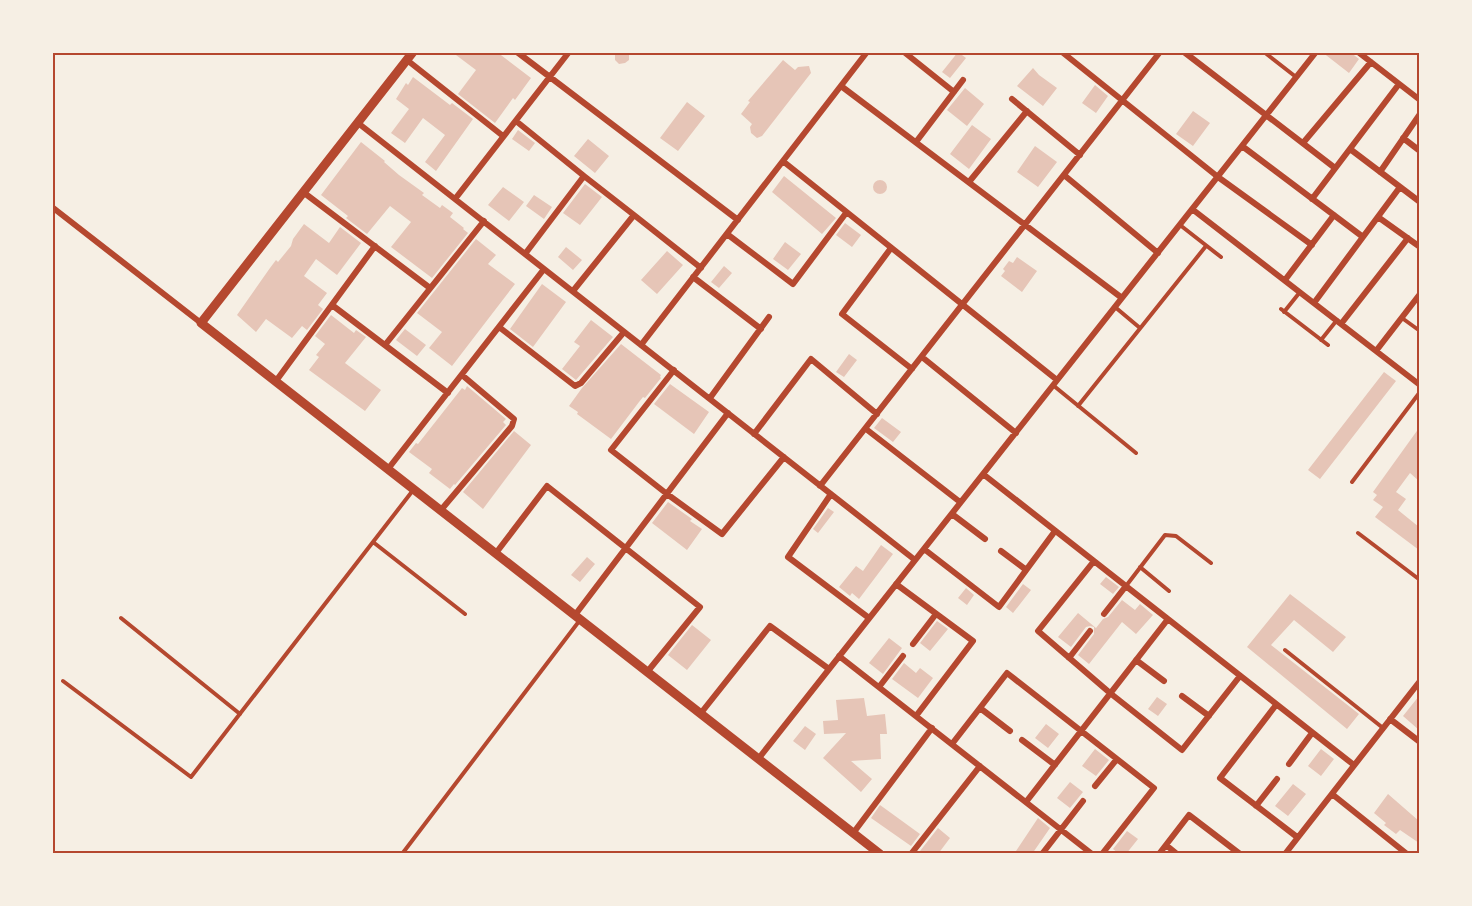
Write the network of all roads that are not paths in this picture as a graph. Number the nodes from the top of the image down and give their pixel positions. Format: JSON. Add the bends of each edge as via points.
{"nodes":[{"id":1,"x":517,"y":52,"type":"edge"},
{"id":2,"x":569,"y":52,"type":"edge"},
{"id":3,"x":867,"y":52,"type":"edge"},
{"id":4,"x":904,"y":52,"type":"edge"},
{"id":5,"x":1062,"y":52,"type":"edge"},
{"id":6,"x":1160,"y":52,"type":"edge"},
{"id":7,"x":1264,"y":52,"type":"edge"},
{"id":8,"x":1316,"y":52,"type":"edge"},
{"id":9,"x":1358,"y":52,"type":"edge"},
{"id":10,"x":1187,"y":53,"type":"edge"},
{"id":11,"x":410,"y":56,"type":"edge"},
{"id":12,"x":1371,"y":62,"type":"junction"},
{"id":13,"x":550,"y":77,"type":"junction"},
{"id":14,"x":1296,"y":77,"type":"junction"},
{"id":15,"x":963,"y":80,"type":"dead end"},
{"id":16,"x":1399,"y":84,"type":"junction"},
{"id":17,"x":842,"y":86,"type":"junction"},
{"id":18,"x":954,"y":92,"type":"junction"},
{"id":19,"x":1012,"y":99,"type":"dead end"},
{"id":20,"x":1419,"y":100,"type":"edge"},
{"id":21,"x":1122,"y":101,"type":"junction"},
{"id":22,"x":1027,"y":111,"type":"junction"},
{"id":23,"x":1419,"y":114,"type":"edge"},
{"id":24,"x":1266,"y":115,"type":"junction"},
{"id":25,"x":516,"y":121,"type":"junction"},
{"id":26,"x":358,"y":123,"type":"junction"},
{"id":27,"x":503,"y":136,"type":"junction"},
{"id":28,"x":1403,"y":138,"type":"junction"},
{"id":29,"x":916,"y":142,"type":"junction"},
{"id":30,"x":1303,"y":143,"type":"junction"},
{"id":31,"x":1242,"y":146,"type":"junction"},
{"id":32,"x":1350,"y":149,"type":"junction"},
{"id":33,"x":1419,"y":151,"type":"edge"},
{"id":34,"x":1080,"y":155,"type":"junction"},
{"id":35,"x":784,"y":162,"type":"junction"},
{"id":36,"x":1335,"y":168,"type":"junction"},
{"id":37,"x":1380,"y":172,"type":"junction"},
{"id":38,"x":1064,"y":174,"type":"junction"},
{"id":39,"x":584,"y":176,"type":"junction"},
{"id":40,"x":1218,"y":177,"type":"junction"},
{"id":41,"x":969,"y":182,"type":"junction"},
{"id":42,"x":1400,"y":187,"type":"junction"},
{"id":43,"x":303,"y":192,"type":"junction"},
{"id":44,"x":455,"y":199,"type":"junction"},
{"id":45,"x":1312,"y":199,"type":"junction"},
{"id":46,"x":1419,"y":202,"type":"edge"},
{"id":47,"x":52,"y":207,"type":"edge"},
{"id":48,"x":1192,"y":209,"type":"junction"},
{"id":49,"x":846,"y":213,"type":"junction"},
{"id":50,"x":634,"y":215,"type":"junction"},
{"id":51,"x":1334,"y":215,"type":"junction"},
{"id":52,"x":1378,"y":217,"type":"junction"},
{"id":53,"x":738,"y":220,"type":"junction"},
{"id":54,"x":484,"y":221,"type":"junction"},
{"id":55,"x":1025,"y":224,"type":"junction"},
{"id":56,"x":1180,"y":225,"type":"junction"},
{"id":57,"x":727,"y":234,"type":"junction"},
{"id":58,"x":1363,"y":237,"type":"junction"},
{"id":59,"x":1408,"y":238,"type":"junction"},
{"id":60,"x":1312,"y":245,"type":"junction"},
{"id":61,"x":375,"y":246,"type":"junction"},
{"id":62,"x":1206,"y":246,"type":"junction"},
{"id":63,"x":1419,"y":247,"type":"edge"},
{"id":64,"x":891,"y":248,"type":"junction"},
{"id":65,"x":1158,"y":253,"type":"junction"},
{"id":66,"x":525,"y":254,"type":"junction"},
{"id":67,"x":1221,"y":257,"type":"dead end"},
{"id":68,"x":701,"y":268,"type":"junction"},
{"id":69,"x":544,"y":269,"type":"junction"},
{"id":70,"x":693,"y":277,"type":"junction"},
{"id":71,"x":1285,"y":280,"type":"junction"},
{"id":72,"x":430,"y":288,"type":"junction"},
{"id":73,"x":573,"y":291,"type":"junction"},
{"id":74,"x":1300,"y":292,"type":"junction"},
{"id":75,"x":1419,"y":294,"type":"edge"},
{"id":76,"x":1122,"y":298,"type":"junction"},
{"id":77,"x":1314,"y":303,"type":"junction"},
{"id":78,"x":332,"y":305,"type":"junction"},
{"id":79,"x":962,"y":305,"type":"junction"},
{"id":80,"x":1115,"y":307,"type":"junction"},
{"id":81,"x":770,"y":316,"type":"dead end"},
{"id":82,"x":1402,"y":318,"type":"junction"},
{"id":83,"x":1339,"y":322,"type":"junction"},
{"id":84,"x":201,"y":323,"type":"junction"},
{"id":85,"x":499,"y":327,"type":"junction"},
{"id":86,"x":761,"y":328,"type":"junction"},
{"id":87,"x":1140,"y":328,"type":"junction"},
{"id":88,"x":624,"y":332,"type":"junction"},
{"id":89,"x":1419,"y":332,"type":"edge"},
{"id":90,"x":1321,"y":340,"type":"junction"},
{"id":91,"x":385,"y":345,"type":"junction"},
{"id":92,"x":641,"y":345,"type":"junction"},
{"id":93,"x":1328,"y":345,"type":"dead end"},
{"id":94,"x":1376,"y":351,"type":"junction"},
{"id":95,"x":922,"y":357,"type":"junction"},
{"id":96,"x":912,"y":369,"type":"junction"},
{"id":97,"x":674,"y":370,"type":"junction"},
{"id":98,"x":462,"y":375,"type":"junction"},
{"id":99,"x":276,"y":381,"type":"junction"},
{"id":100,"x":1055,"y":383,"type":"junction"},
{"id":101,"x":1419,"y":385,"type":"edge"},
{"id":102,"x":448,"y":393,"type":"junction"},
{"id":103,"x":1419,"y":393,"type":"edge"},
{"id":104,"x":710,"y":398,"type":"junction"},
{"id":105,"x":1078,"y":406,"type":"junction"},
{"id":106,"x":728,"y":413,"type":"junction"},
{"id":107,"x":876,"y":414,"type":"junction"},
{"id":108,"x":866,"y":429,"type":"junction"},
{"id":109,"x":1016,"y":433,"type":"junction"},
{"id":110,"x":754,"y":434,"type":"junction"},
{"id":111,"x":1136,"y":453,"type":"dead end"},
{"id":112,"x":784,"y":457,"type":"junction"},
{"id":113,"x":388,"y":469,"type":"junction"},
{"id":114,"x":983,"y":474,"type":"junction"},
{"id":115,"x":1352,"y":482,"type":"dead end"},
{"id":116,"x":820,"y":486,"type":"junction"},
{"id":117,"x":414,"y":489,"type":"junction"},
{"id":118,"x":831,"y":494,"type":"junction"},
{"id":119,"x":667,"y":495,"type":"junction"},
{"id":120,"x":960,"y":502,"type":"junction"},
{"id":121,"x":441,"y":510,"type":"junction"},
{"id":122,"x":951,"y":514,"type":"junction"},
{"id":123,"x":1055,"y":531,"type":"junction"},
{"id":124,"x":1358,"y":533,"type":"dead end"},
{"id":125,"x":985,"y":539,"type":"dead end"},
{"id":126,"x":373,"y":542,"type":"junction"},
{"id":127,"x":626,"y":549,"type":"junction"},
{"id":128,"x":924,"y":549,"type":"junction"},
{"id":129,"x":1001,"y":551,"type":"dead end"},
{"id":130,"x":496,"y":553,"type":"junction"},
{"id":131,"x":915,"y":560,"type":"junction"},
{"id":132,"x":1094,"y":561,"type":"junction"},
{"id":133,"x":1211,"y":563,"type":"dead end"},
{"id":134,"x":1140,"y":567,"type":"junction"},
{"id":135,"x":1025,"y":569,"type":"junction"},
{"id":136,"x":1419,"y":580,"type":"edge"},
{"id":137,"x":896,"y":584,"type":"junction"},
{"id":138,"x":1126,"y":586,"type":"junction"},
{"id":139,"x":1170,"y":591,"type":"dead end"},
{"id":140,"x":465,"y":614,"type":"dead end"},
{"id":141,"x":936,"y":614,"type":"junction"},
{"id":142,"x":1104,"y":614,"type":"dead end"},
{"id":143,"x":578,"y":617,"type":"junction"},
{"id":144,"x":121,"y":618,"type":"dead end"},
{"id":145,"x":869,"y":618,"type":"junction"},
{"id":146,"x":1168,"y":619,"type":"junction"},
{"id":147,"x":1090,"y":631,"type":"dead end"},
{"id":148,"x":913,"y":644,"type":"dead end"},
{"id":149,"x":1286,"y":651,"type":"dead end"},
{"id":150,"x":839,"y":656,"type":"junction"},
{"id":151,"x":903,"y":656,"type":"dead end"},
{"id":152,"x":1069,"y":658,"type":"junction"},
{"id":153,"x":1136,"y":660,"type":"junction"},
{"id":154,"x":829,"y":669,"type":"junction"},
{"id":155,"x":648,"y":671,"type":"junction"},
{"id":156,"x":1240,"y":676,"type":"junction"},
{"id":157,"x":63,"y":681,"type":"dead end"},
{"id":158,"x":1164,"y":681,"type":"dead end"},
{"id":159,"x":1419,"y":681,"type":"edge"},
{"id":160,"x":879,"y":687,"type":"junction"},
{"id":161,"x":1110,"y":693,"type":"junction"},
{"id":162,"x":1182,"y":696,"type":"dead end"},
{"id":163,"x":1276,"y":705,"type":"junction"},
{"id":164,"x":980,"y":708,"type":"junction"},
{"id":165,"x":701,"y":713,"type":"junction"},
{"id":166,"x":240,"y":714,"type":"junction"},
{"id":167,"x":916,"y":716,"type":"junction"},
{"id":168,"x":1209,"y":716,"type":"junction"},
{"id":169,"x":1390,"y":719,"type":"junction"},
{"id":170,"x":932,"y":728,"type":"junction"},
{"id":171,"x":1383,"y":728,"type":"junction"},
{"id":172,"x":1010,"y":731,"type":"dead end"},
{"id":173,"x":1081,"y":731,"type":"junction"},
{"id":174,"x":1312,"y":733,"type":"junction"},
{"id":175,"x":1022,"y":740,"type":"dead end"},
{"id":176,"x":1419,"y":742,"type":"edge"},
{"id":177,"x":952,"y":744,"type":"junction"},
{"id":178,"x":759,"y":758,"type":"junction"},
{"id":179,"x":1117,"y":759,"type":"junction"},
{"id":180,"x":1289,"y":764,"type":"dead end"},
{"id":181,"x":1055,"y":765,"type":"junction"},
{"id":182,"x":1354,"y":765,"type":"junction"},
{"id":183,"x":980,"y":766,"type":"junction"},
{"id":184,"x":1277,"y":779,"type":"dead end"},
{"id":185,"x":1095,"y":786,"type":"dead end"},
{"id":186,"x":1332,"y":794,"type":"junction"},
{"id":187,"x":1083,"y":801,"type":"dead end"},
{"id":188,"x":1026,"y":802,"type":"junction"},
{"id":189,"x":1256,"y":806,"type":"junction"},
{"id":190,"x":1061,"y":829,"type":"junction"},
{"id":191,"x":854,"y":832,"type":"junction"},
{"id":192,"x":1298,"y":837,"type":"junction"},
{"id":193,"x":1166,"y":845,"type":"junction"},
{"id":194,"x":402,"y":854,"type":"edge"},
{"id":195,"x":880,"y":854,"type":"edge"},
{"id":196,"x":911,"y":854,"type":"edge"},
{"id":197,"x":1042,"y":854,"type":"edge"},
{"id":198,"x":1092,"y":854,"type":"edge"},
{"id":199,"x":1102,"y":854,"type":"edge"},
{"id":200,"x":1159,"y":854,"type":"edge"},
{"id":201,"x":1177,"y":854,"type":"edge"},
{"id":202,"x":1239,"y":854,"type":"edge"},
{"id":203,"x":1285,"y":854,"type":"edge"},
{"id":204,"x":1407,"y":854,"type":"edge"}],
"edges":[{"from":1,"to":13,"type":"street"},
{"from":2,"to":13,"type":"street"},
{"from":3,"to":17,"type":"street"},
{"from":4,"to":18,"type":"street"},
{"from":5,"to":21,"type":"street"},
{"from":6,"to":21,"type":"street"},
{"from":7,"to":14,"type":"lane"},
{"from":8,"to":14,"type":"street"},
{"from":9,"to":12,"type":"street"},
{"from":10,"to":24,"type":"street"},
{"from":11,"to":26,"type":"street"},
{"from":11,"to":27,"type":"street"},
{"from":12,"to":16,"type":"street"},
{"from":12,"to":30,"type":"street"},
{"from":13,"to":25,"type":"street"},
{"from":13,"to":53,"type":"street"},
{"from":14,"to":24,"type":"street"},
{"from":15,"to":18,"type":"street"},
{"from":16,"to":20,"type":"street"},
{"from":16,"to":32,"type":"street"},
{"from":17,"to":29,"type":"street"},
{"from":17,"to":35,"type":"street"},
{"from":18,"to":29,"type":"street"},
{"from":19,"to":22,"type":"street"},
{"from":21,"to":34,"type":"street"},
{"from":21,"to":40,"type":"street"},
{"from":22,"to":34,"type":"street"},
{"from":22,"to":41,"type":"street"},
{"from":23,"to":28,"type":"street"},
{"from":24,"to":30,"type":"street"},
{"from":24,"to":31,"type":"street"},
{"from":25,"to":27,"type":"street"},
{"from":25,"to":39,"type":"street"},
{"from":26,"to":43,"type":"street"},
{"from":26,"to":44,"type":"street"},
{"from":27,"to":44,"type":"street"},
{"from":28,"to":33,"type":"street"},
{"from":28,"to":37,"type":"street"},
{"from":29,"to":41,"type":"street"},
{"from":30,"to":36,"type":"street"},
{"from":31,"to":40,"type":"street"},
{"from":31,"to":45,"type":"street"},
{"from":32,"to":36,"type":"street"},
{"from":32,"to":37,"type":"street"},
{"from":34,"to":38,"type":"street"},
{"from":35,"to":49,"type":"street"},
{"from":35,"to":53,"type":"street"},
{"from":36,"to":45,"type":"street"},
{"from":37,"to":42,"type":"street"},
{"from":38,"to":55,"type":"street"},
{"from":38,"to":65,"type":"street"},
{"from":39,"to":50,"type":"street"},
{"from":39,"to":66,"type":"street"},
{"from":40,"to":48,"type":"street"},
{"from":40,"to":60,"type":"street"},
{"from":41,"to":55,"type":"street"},
{"from":42,"to":46,"type":"street"},
{"from":42,"to":52,"type":"street"},
{"from":43,"to":61,"type":"street"},
{"from":43,"to":84,"type":"street"},
{"from":44,"to":54,"type":"street"},
{"from":45,"to":51,"type":"street"},
{"from":47,"to":84,"type":"street"},
{"from":48,"to":56,"type":"street"},
{"from":48,"to":71,"type":"street"},
{"from":49,"to":57,"type":"street","via":[[793,284]]},
{"from":49,"to":64,"type":"street"},
{"from":50,"to":68,"type":"street"},
{"from":50,"to":73,"type":"street"},
{"from":51,"to":58,"type":"street"},
{"from":51,"to":60,"type":"street"},
{"from":52,"to":58,"type":"street"},
{"from":52,"to":59,"type":"street"},
{"from":53,"to":57,"type":"street"},
{"from":54,"to":66,"type":"street"},
{"from":54,"to":72,"type":"street"},
{"from":55,"to":76,"type":"street"},
{"from":55,"to":79,"type":"street"},
{"from":56,"to":62,"type":"lane"},
{"from":56,"to":65,"type":"street"},
{"from":57,"to":68,"type":"street"},
{"from":58,"to":77,"type":"street"},
{"from":59,"to":63,"type":"street"},
{"from":59,"to":83,"type":"street"},
{"from":60,"to":71,"type":"street"},
{"from":61,"to":72,"type":"street"},
{"from":61,"to":78,"type":"street"},
{"from":62,"to":67,"type":"lane"},
{"from":62,"to":87,"type":"lane"},
{"from":64,"to":79,"type":"street"},
{"from":64,"to":96,"type":"street","via":[[842,314]]},
{"from":65,"to":76,"type":"street"},
{"from":66,"to":69,"type":"street"},
{"from":68,"to":70,"type":"street"},
{"from":69,"to":73,"type":"street"},
{"from":69,"to":85,"type":"street"},
{"from":70,"to":86,"type":"street"},
{"from":70,"to":92,"type":"street"},
{"from":71,"to":74,"type":"street"},
{"from":72,"to":91,"type":"street"},
{"from":73,"to":88,"type":"street"},
{"from":74,"to":77,"type":"street"},
{"from":74,"to":90,"type":"lane","via":[[1282,310]]},
{"from":75,"to":82,"type":"street"},
{"from":76,"to":80,"type":"street"},
{"from":77,"to":83,"type":"street"},
{"from":78,"to":91,"type":"street"},
{"from":78,"to":99,"type":"street"},
{"from":79,"to":95,"type":"street"},
{"from":79,"to":100,"type":"street"},
{"from":80,"to":87,"type":"lane"},
{"from":80,"to":100,"type":"street"},
{"from":81,"to":86,"type":"street"},
{"from":82,"to":89,"type":"lane"},
{"from":82,"to":94,"type":"street"},
{"from":83,"to":90,"type":"lane"},
{"from":83,"to":94,"type":"street"},
{"from":84,"to":99,"type":"street"},
{"from":85,"to":88,"type":"street","via":[[575,386]]},
{"from":85,"to":98,"type":"street"},
{"from":86,"to":104,"type":"street"},
{"from":87,"to":105,"type":"lane"},
{"from":88,"to":92,"type":"street"},
{"from":90,"to":93,"type":"lane"},
{"from":91,"to":102,"type":"street"},
{"from":92,"to":97,"type":"street"},
{"from":94,"to":101,"type":"street"},
{"from":95,"to":96,"type":"street"},
{"from":95,"to":109,"type":"street"},
{"from":96,"to":107,"type":"street"},
{"from":97,"to":104,"type":"street"},
{"from":97,"to":119,"type":"street","via":[[611,450]]},
{"from":98,"to":102,"type":"street"},
{"from":98,"to":121,"type":"street","via":[[514,419]]},
{"from":99,"to":113,"type":"street"},
{"from":100,"to":105,"type":"lane"},
{"from":100,"to":109,"type":"street"},
{"from":102,"to":113,"type":"street"},
{"from":103,"to":115,"type":"lane"},
{"from":104,"to":106,"type":"street"},
{"from":105,"to":111,"type":"lane"},
{"from":106,"to":110,"type":"street"},
{"from":106,"to":119,"type":"street"},
{"from":107,"to":108,"type":"street"},
{"from":107,"to":110,"type":"street","via":[[811,359]]},
{"from":108,"to":116,"type":"street"},
{"from":108,"to":120,"type":"street"},
{"from":109,"to":114,"type":"street"},
{"from":110,"to":112,"type":"street"},
{"from":112,"to":116,"type":"street"},
{"from":112,"to":119,"type":"street","via":[[722,534]]},
{"from":113,"to":117,"type":"street"},
{"from":114,"to":120,"type":"street"},
{"from":114,"to":123,"type":"street"},
{"from":116,"to":118,"type":"street"},
{"from":117,"to":121,"type":"street"},
{"from":117,"to":126,"type":"lane"},
{"from":118,"to":131,"type":"street"},
{"from":118,"to":145,"type":"street","via":[[788,557]]},
{"from":119,"to":127,"type":"street"},
{"from":120,"to":122,"type":"street"},
{"from":121,"to":130,"type":"street"},
{"from":122,"to":125,"type":"street"},
{"from":122,"to":128,"type":"street"},
{"from":123,"to":132,"type":"street"},
{"from":123,"to":135,"type":"street"},
{"from":124,"to":136,"type":"lane"},
{"from":126,"to":140,"type":"lane"},
{"from":126,"to":166,"type":"lane"},
{"from":127,"to":130,"type":"street","via":[[547,486]]},
{"from":127,"to":143,"type":"street"},
{"from":127,"to":155,"type":"street","via":[[700,607]]},
{"from":128,"to":131,"type":"street"},
{"from":128,"to":135,"type":"street","via":[[999,607]]},
{"from":129,"to":135,"type":"street"},
{"from":130,"to":143,"type":"street"},
{"from":131,"to":137,"type":"street"},
{"from":132,"to":138,"type":"street"},
{"from":132,"to":152,"type":"street","via":[[1038,631]]},
{"from":133,"to":134,"type":"lane","via":[[1170,534],[1161,539]]},
{"from":134,"to":138,"type":"lane"},
{"from":134,"to":139,"type":"lane"},
{"from":137,"to":141,"type":"street"},
{"from":137,"to":145,"type":"street"},
{"from":138,"to":142,"type":"street"},
{"from":138,"to":146,"type":"street"},
{"from":141,"to":148,"type":"street"},
{"from":141,"to":167,"type":"street","via":[[973,641]]},
{"from":143,"to":155,"type":"street"},
{"from":143,"to":194,"type":"lane"},
{"from":144,"to":166,"type":"lane"},
{"from":145,"to":150,"type":"street"},
{"from":146,"to":153,"type":"street"},
{"from":146,"to":156,"type":"street"},
{"from":147,"to":152,"type":"street"},
{"from":149,"to":171,"type":"lane"},
{"from":150,"to":154,"type":"street"},
{"from":150,"to":160,"type":"street"},
{"from":151,"to":160,"type":"street"},
{"from":152,"to":161,"type":"street"},
{"from":153,"to":158,"type":"street"},
{"from":153,"to":161,"type":"street"},
{"from":154,"to":165,"type":"street","via":[[770,626]]},
{"from":154,"to":178,"type":"street"},
{"from":155,"to":165,"type":"street"},
{"from":156,"to":163,"type":"street"},
{"from":156,"to":168,"type":"street"},
{"from":157,"to":166,"type":"lane","via":[[191,777]]},
{"from":159,"to":169,"type":"street"},
{"from":160,"to":167,"type":"street"},
{"from":161,"to":168,"type":"street","via":[[1182,750]]},
{"from":161,"to":173,"type":"street"},
{"from":162,"to":168,"type":"street"},
{"from":163,"to":174,"type":"street"},
{"from":163,"to":189,"type":"street","via":[[1220,778]]},
{"from":164,"to":172,"type":"street"},
{"from":164,"to":173,"type":"street","via":[[1007,673]]},
{"from":164,"to":177,"type":"street"},
{"from":165,"to":178,"type":"street"},
{"from":167,"to":170,"type":"street"},
{"from":169,"to":171,"type":"street"},
{"from":169,"to":176,"type":"street"},
{"from":170,"to":177,"type":"street"},
{"from":170,"to":191,"type":"street"},
{"from":171,"to":182,"type":"street"},
{"from":173,"to":179,"type":"street"},
{"from":173,"to":181,"type":"street"},
{"from":174,"to":180,"type":"street"},
{"from":174,"to":182,"type":"street"},
{"from":175,"to":181,"type":"street"},
{"from":177,"to":183,"type":"street"},
{"from":178,"to":191,"type":"street"},
{"from":179,"to":185,"type":"street"},
{"from":179,"to":199,"type":"street","via":[[1154,788]]},
{"from":181,"to":188,"type":"street"},
{"from":182,"to":186,"type":"street"},
{"from":183,"to":188,"type":"street"},
{"from":183,"to":196,"type":"street"},
{"from":184,"to":189,"type":"street"},
{"from":186,"to":192,"type":"street"},
{"from":186,"to":204,"type":"street"},
{"from":187,"to":190,"type":"street"},
{"from":188,"to":190,"type":"street"},
{"from":189,"to":192,"type":"street"},
{"from":190,"to":197,"type":"street"},
{"from":190,"to":198,"type":"street"},
{"from":191,"to":195,"type":"street"},
{"from":192,"to":203,"type":"street"},
{"from":193,"to":200,"type":"street"},
{"from":193,"to":201,"type":"street"},
{"from":193,"to":202,"type":"street","via":[[1189,815]]}]}
